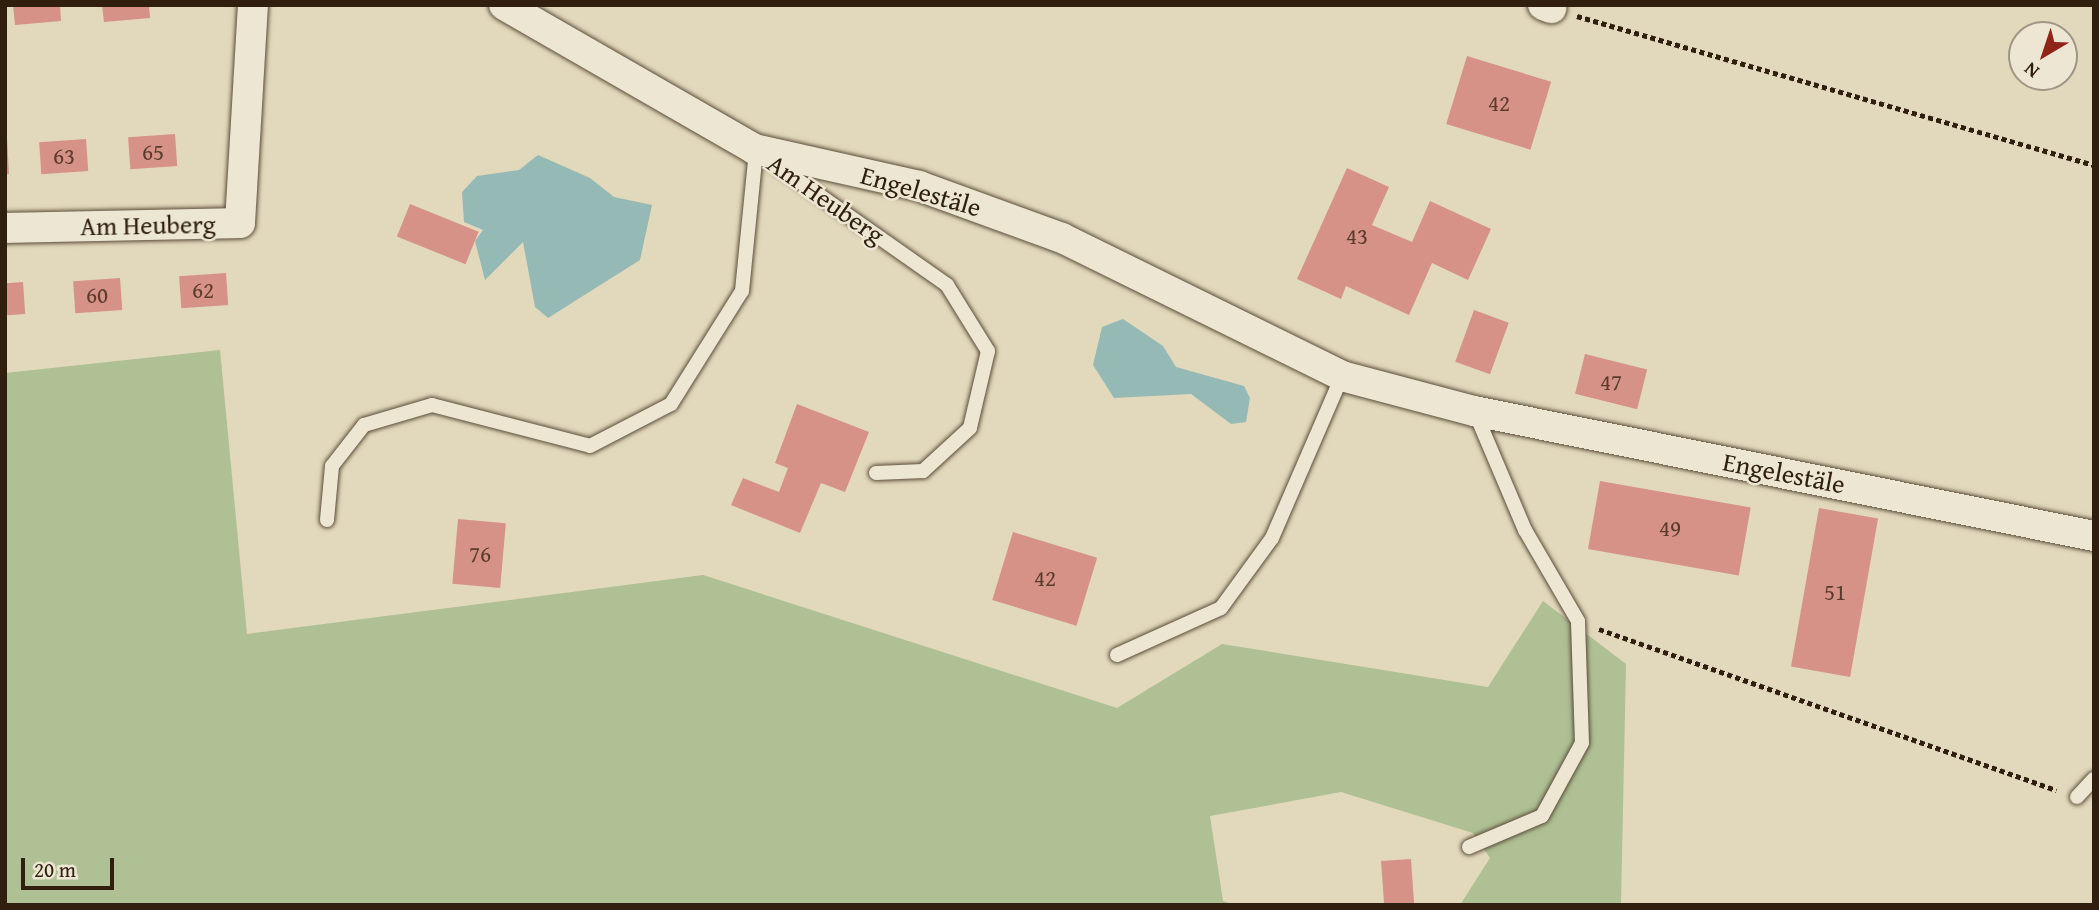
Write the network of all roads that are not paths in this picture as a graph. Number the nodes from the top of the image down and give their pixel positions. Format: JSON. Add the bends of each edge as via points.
{"nodes":[{"id":1,"x":253,"y":5,"type":"edge"},
{"id":2,"x":504,"y":5,"type":"edge"},
{"id":3,"x":754,"y":149,"type":"junction"},
{"id":4,"x":5,"y":228,"type":"edge"},
{"id":5,"x":1342,"y":376,"type":"junction"},
{"id":6,"x":1475,"y":411,"type":"junction"},
{"id":7,"x":876,"y":473,"type":"dead end"},
{"id":8,"x":327,"y":520,"type":"dead end"},
{"id":9,"x":2094,"y":536,"type":"edge"},
{"id":10,"x":1117,"y":655,"type":"dead end"},
{"id":11,"x":2094,"y":779,"type":"edge"},
{"id":12,"x":2077,"y":797,"type":"road end"},
{"id":13,"x":1469,"y":847,"type":"dead end"}],
"edges":[{"from":1,"to":4,"type":"street","name":"Am Heuberg","via":[[240,223]]},
{"from":2,"to":3,"type":"street","name":"Engelestäle"},
{"from":3,"to":5,"type":"street","name":"Engelestäle","via":[[919,186],[1062,238]]},
{"from":3,"to":7,"type":"lane","name":"Am Heuberg","via":[[947,285],[988,351],[970,428],[923,471]]},
{"from":3,"to":8,"type":"lane","name":"Am Heuberg","via":[[742,291],[671,404],[590,446],[432,405],[365,425],[332,466]]},
{"from":5,"to":6,"type":"street","name":"Engelestäle"},
{"from":5,"to":10,"type":"lane","via":[[1272,538],[1221,608]]},
{"from":6,"to":9,"type":"street","name":"Engelestäle"},
{"from":6,"to":13,"type":"lane","via":[[1525,530],[1578,621],[1582,743],[1542,816]]},
{"from":11,"to":12,"type":"lane"}]}
